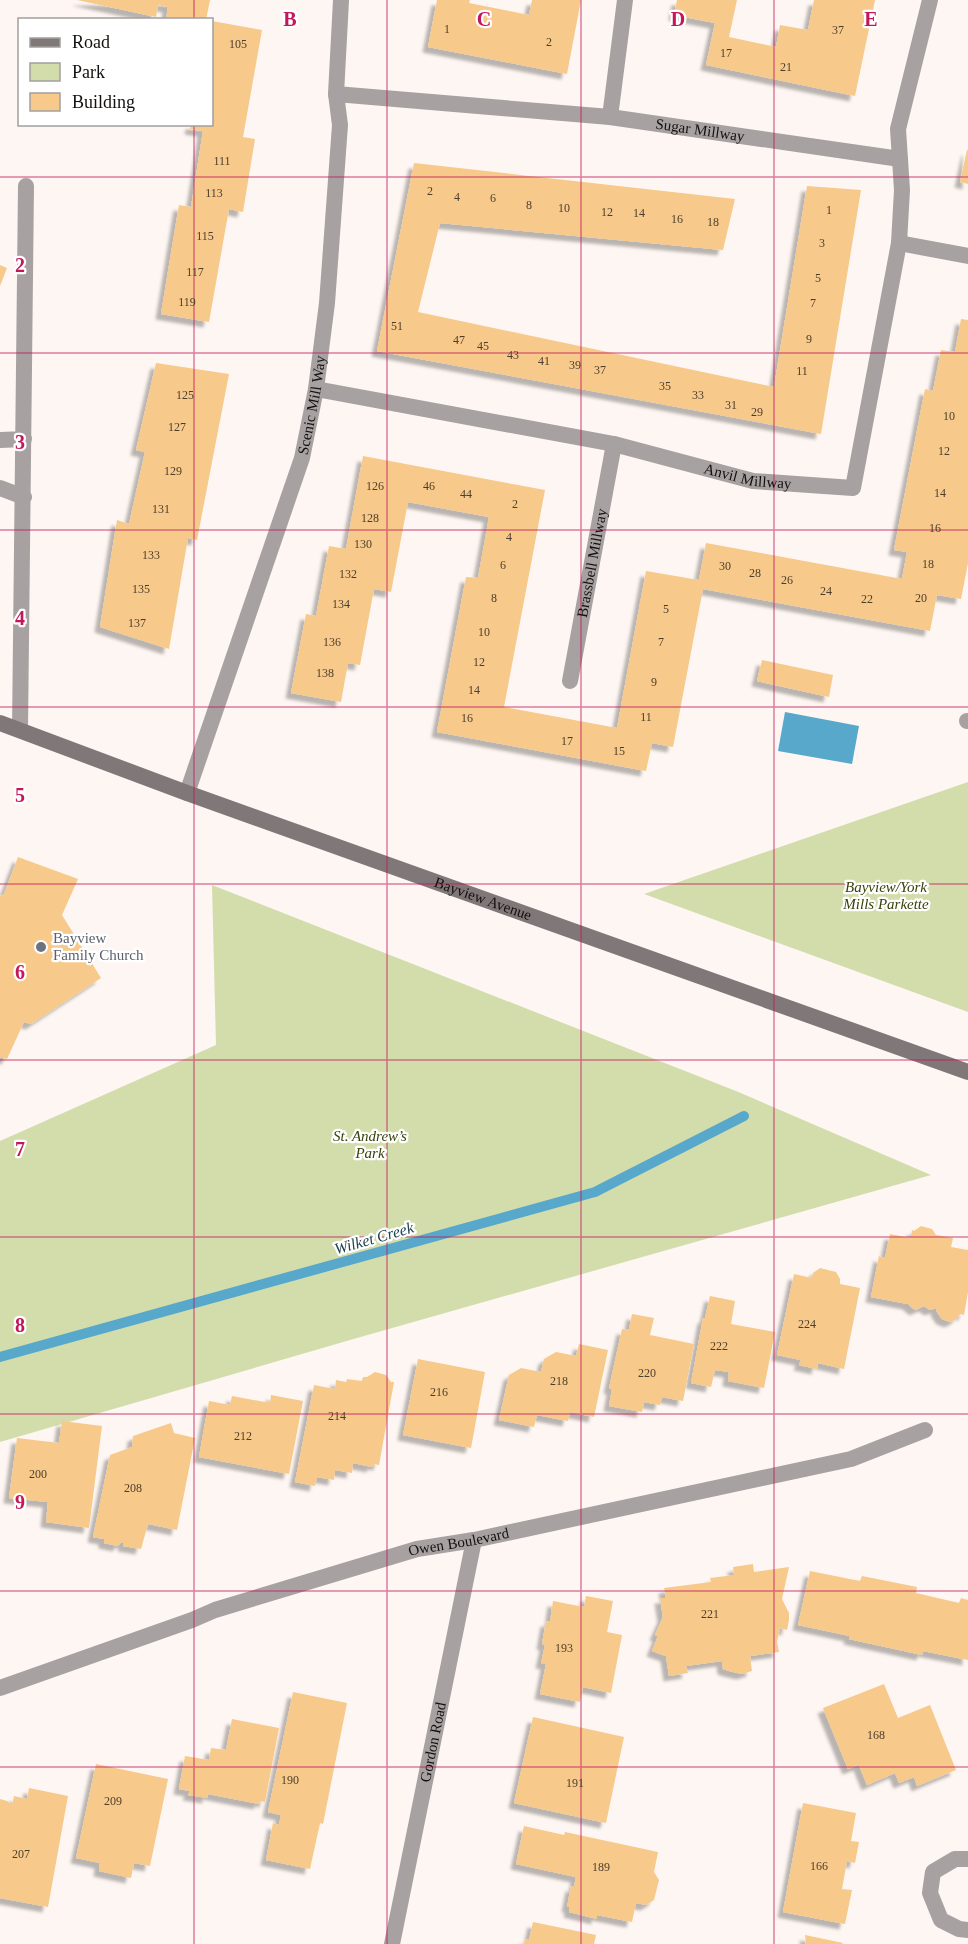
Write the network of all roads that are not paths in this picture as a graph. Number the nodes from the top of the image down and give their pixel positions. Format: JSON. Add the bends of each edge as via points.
{"nodes":[{"id":1,"x":341,"y":0,"type":"edge"},
{"id":2,"x":625,"y":0,"type":"edge"},
{"id":3,"x":930,"y":0,"type":"edge"},
{"id":4,"x":336,"y":94,"type":"junction"},
{"id":5,"x":610,"y":117,"type":"junction"},
{"id":6,"x":900,"y":159,"type":"junction"},
{"id":7,"x":26,"y":186,"type":"dead end"},
{"id":8,"x":899,"y":243,"type":"junction"},
{"id":9,"x":968,"y":256,"type":"edge"},
{"id":10,"x":316,"y":389,"type":"junction"},
{"id":11,"x":24,"y":439,"type":"junction"},
{"id":12,"x":0,"y":440,"type":"edge"},
{"id":13,"x":614,"y":444,"type":"junction"},
{"id":14,"x":0,"y":488,"type":"edge"},
{"id":15,"x":24,"y":497,"type":"junction"},
{"id":16,"x":570,"y":681,"type":"dead end"},
{"id":17,"x":0,"y":723,"type":"edge"},
{"id":18,"x":20,"y":730,"type":"junction"},
{"id":19,"x":187,"y":793,"type":"junction"},
{"id":20,"x":968,"y":1072,"type":"edge"},
{"id":21,"x":925,"y":1430,"type":"dead end"},
{"id":22,"x":474,"y":1540,"type":"junction"},
{"id":23,"x":0,"y":1688,"type":"edge"},
{"id":24,"x":968,"y":1859,"type":"edge"},
{"id":25,"x":968,"y":1930,"type":"edge"},
{"id":26,"x":392,"y":1944,"type":"edge"}],
"edges":[{"from":1,"to":4,"type":"street","name":"Scenic Mill Way"},
{"from":2,"to":5,"type":"street"},
{"from":3,"to":6,"type":"street","via":[[898,129]]},
{"from":4,"to":5,"type":"street","name":"Sugar Millway"},
{"from":4,"to":10,"type":"street","name":"Scenic Mill Way","via":[[340,125],[327,303]]},
{"from":5,"to":6,"type":"street","name":"Sugar Millway"},
{"from":6,"to":8,"type":"street","name":"Anvil Millway"},
{"from":7,"to":11,"type":"street"},
{"from":8,"to":9,"type":"street"},
{"from":8,"to":13,"type":"street","name":"Anvil Millway","via":[[853,488],[753,481]]},
{"from":10,"to":13,"type":"street","name":"Anvil Millway"},
{"from":10,"to":19,"type":"street","name":"Scenic Mill Way","via":[[302,458]]},
{"from":11,"to":12,"type":"street"},
{"from":11,"to":15,"type":"street"},
{"from":13,"to":16,"type":"street","name":"Brassbell Millway"},
{"from":14,"to":15,"type":"street"},
{"from":15,"to":18,"type":"street"},
{"from":17,"to":18,"type":"main road","name":"Bayview Avenue"},
{"from":18,"to":19,"type":"main road","name":"Bayview Avenue"},
{"from":19,"to":20,"type":"main road","name":"Bayview Avenue"},
{"from":21,"to":22,"type":"street","name":"Owen Boulevard","via":[[850,1459]]},
{"from":22,"to":23,"type":"street","name":"Owen Boulevard","via":[[417,1549],[215,1610]]},
{"from":22,"to":26,"type":"street","name":"Gordon Road"},
{"from":24,"to":25,"type":"street","via":[[955,1858],[933,1872],[930,1893],[941,1920]]}]}
